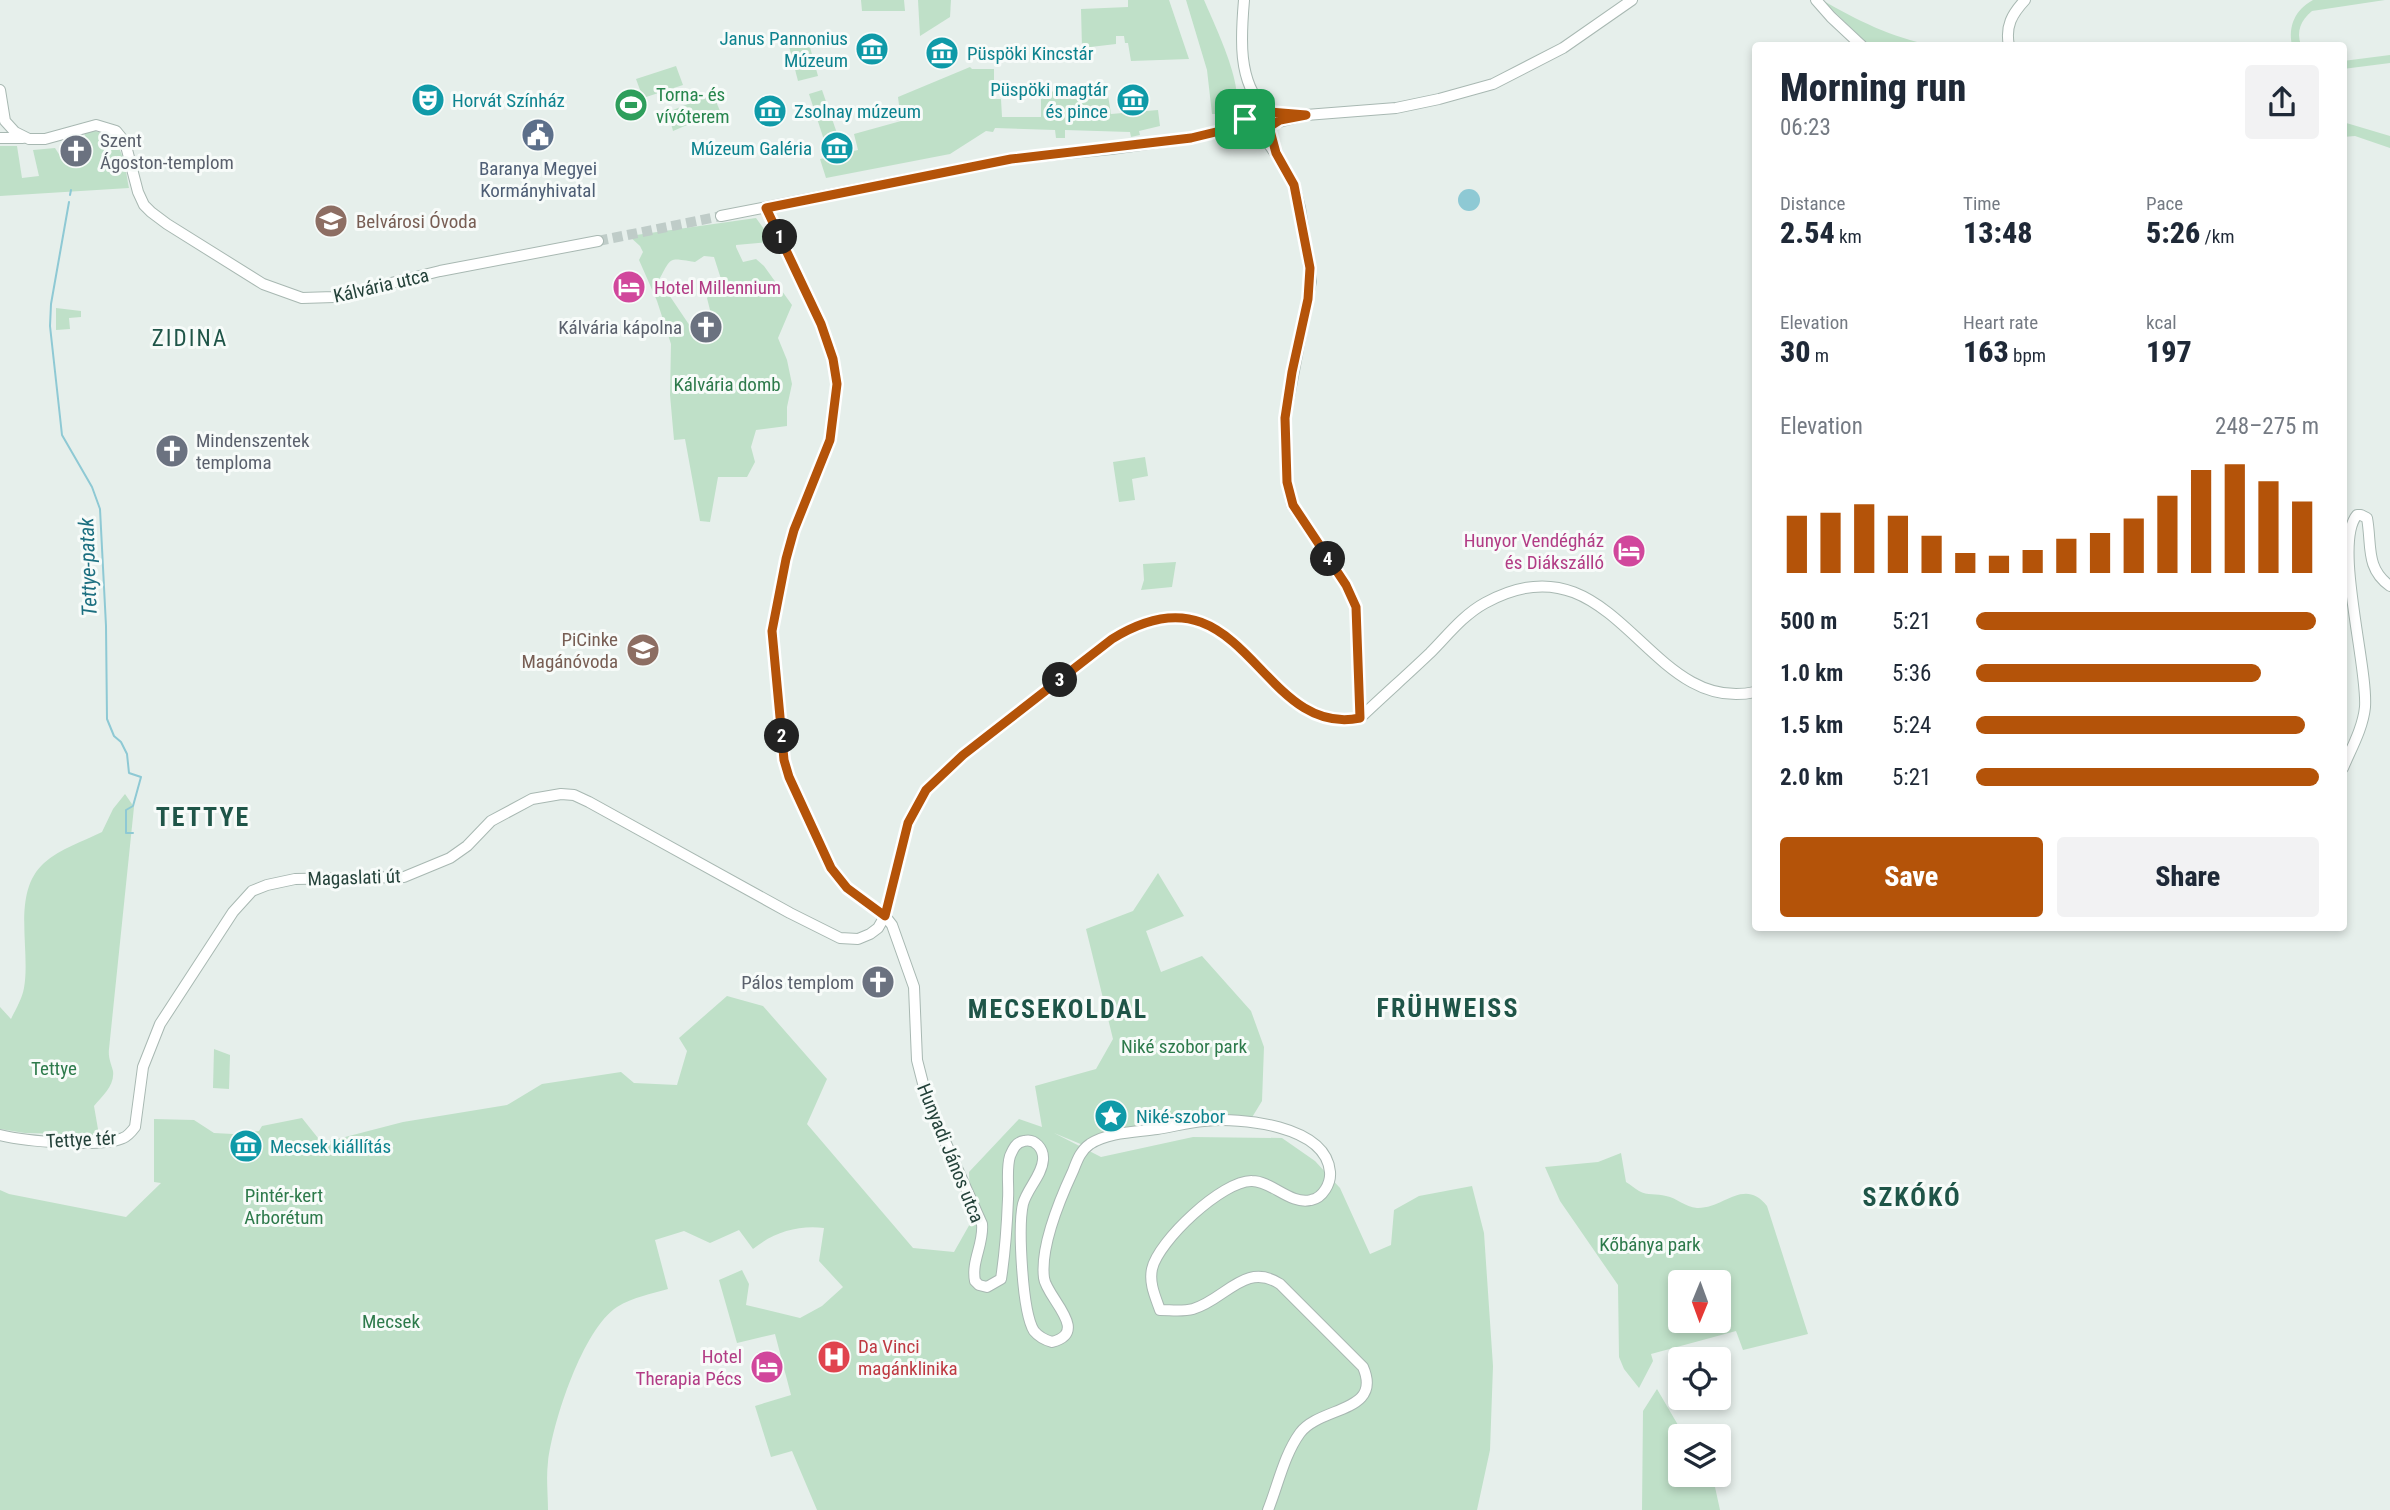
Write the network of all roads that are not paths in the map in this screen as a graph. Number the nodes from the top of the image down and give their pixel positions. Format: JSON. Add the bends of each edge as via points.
{"nodes":[{"id":1,"x":1244,"y":0,"type":"edge"},
{"id":2,"x":1632,"y":0,"type":"edge"},
{"id":3,"x":1816,"y":0,"type":"edge"},
{"id":4,"x":2025,"y":0,"type":"edge"},
{"id":5,"x":1858,"y":42,"type":"edge"},
{"id":6,"x":2009,"y":42,"type":"edge"},
{"id":7,"x":1250,"y":85,"type":"junction"},
{"id":8,"x":0,"y":97,"type":"edge"},
{"id":9,"x":1267,"y":111,"type":"junction"},
{"id":10,"x":1251,"y":115,"type":"junction"},
{"id":11,"x":1306,"y":115,"type":"junction"},
{"id":12,"x":1263,"y":127,"type":"junction"},
{"id":13,"x":4,"y":128,"type":"edge"},
{"id":14,"x":1220,"y":131,"type":"junction"},
{"id":15,"x":0,"y":138,"type":"edge"},
{"id":16,"x":29,"y":139,"type":"junction"},
{"id":17,"x":766,"y":208,"type":"junction"},
{"id":18,"x":721,"y":216,"type":"tunnel mouth"},
{"id":19,"x":598,"y":241,"type":"tunnel mouth"},
{"id":20,"x":2390,"y":586,"type":"edge"},
{"id":21,"x":1752,"y":693,"type":"edge"},
{"id":22,"x":1360,"y":718,"type":"junction"},
{"id":23,"x":2347,"y":758,"type":"edge"},
{"id":24,"x":885,"y":916,"type":"junction"},
{"id":25,"x":139,"y":1105,"type":"joint"},
{"id":26,"x":0,"y":1135,"type":"edge"},
{"id":27,"x":1268,"y":1510,"type":"edge"}],
"edges":[{"from":1,"to":7,"type":"street","via":[[1241,39]]},
{"from":2,"to":11,"type":"street","via":[[1563,48],[1493,84],[1396,108]]},
{"from":3,"to":5,"type":"street"},
{"from":4,"to":6,"type":"street","via":[[2007,26]]},
{"from":7,"to":9,"type":"street"},
{"from":7,"to":10,"type":"street"},
{"from":8,"to":13,"type":"street"},
{"from":9,"to":10,"type":"street","via":[[1259,108]]},
{"from":9,"to":11,"type":"street"},
{"from":9,"to":12,"type":"street","via":[[1272,118]]},
{"from":10,"to":12,"type":"street","via":[[1250,122]]},
{"from":10,"to":14,"type":"street"},
{"from":11,"to":12,"type":"street"},
{"from":12,"to":14,"type":"street"},
{"from":12,"to":22,"type":"street","via":[[1294,185],[1311,281],[1285,418],[1287,482],[1293,505],[1356,607]]},
{"from":13,"to":16,"type":"street"},
{"from":14,"to":17,"type":"street","via":[[1011,159]]},
{"from":15,"to":16,"type":"street"},
{"from":16,"to":19,"type":"street","name":"Kálvária utca","via":[[96,125],[116,131],[125,142],[144,205],[166,224],[263,284],[311,299],[334,298],[440,271]]},
{"from":17,"to":18,"type":"street"},
{"from":17,"to":24,"type":"street","name":"Hunyadi János utca","via":[[821,324],[837,384],[830,440],[794,530],[772,631],[784,760],[831,868],[847,888]]},
{"from":20,"to":23,"type":"street","via":[[2372,564],[2367,519],[2357,515],[2352,522],[2348,561],[2365,711]]},
{"from":21,"to":22,"type":"street","via":[[1723,695],[1681,677],[1593,600],[1564,590],[1526,588],[1484,603]]},
{"from":22,"to":24,"type":"street","via":[[1310,713],[1294,703],[1234,641],[1208,625],[1171,618],[1135,626],[963,755],[926,790],[908,823]]},
{"from":24,"to":25,"type":"street","name":"Magaslati út","via":[[870,934],[840,938],[589,802],[574,795],[545,795],[491,821],[459,852],[415,873],[390,878],[295,879],[252,891],[233,912],[160,1024],[144,1066]]},
{"from":24,"to":27,"type":"street","name":"Hunyadi János utca","via":[[914,987],[917,1060],[928,1103],[982,1224],[974,1272],[980,1285],[991,1286],[1001,1279],[1010,1157],[1015,1146],[1024,1140],[1042,1149],[1043,1164],[1023,1202],[1021,1222],[1024,1291],[1034,1330],[1043,1338],[1052,1342],[1068,1330],[1067,1318],[1047,1290],[1044,1265],[1066,1186],[1090,1144],[1112,1136],[1224,1120],[1280,1128],[1306,1137],[1320,1148],[1330,1179],[1323,1194],[1301,1200],[1256,1181],[1225,1189],[1161,1248],[1152,1269],[1160,1310],[1194,1309],[1253,1276],[1268,1276],[1363,1367],[1368,1382],[1363,1396],[1312,1422],[1299,1434]]},
{"from":25,"to":26,"type":"street","name":"Tettye tér","via":[[135,1127],[121,1139],[46,1142]]}]}
